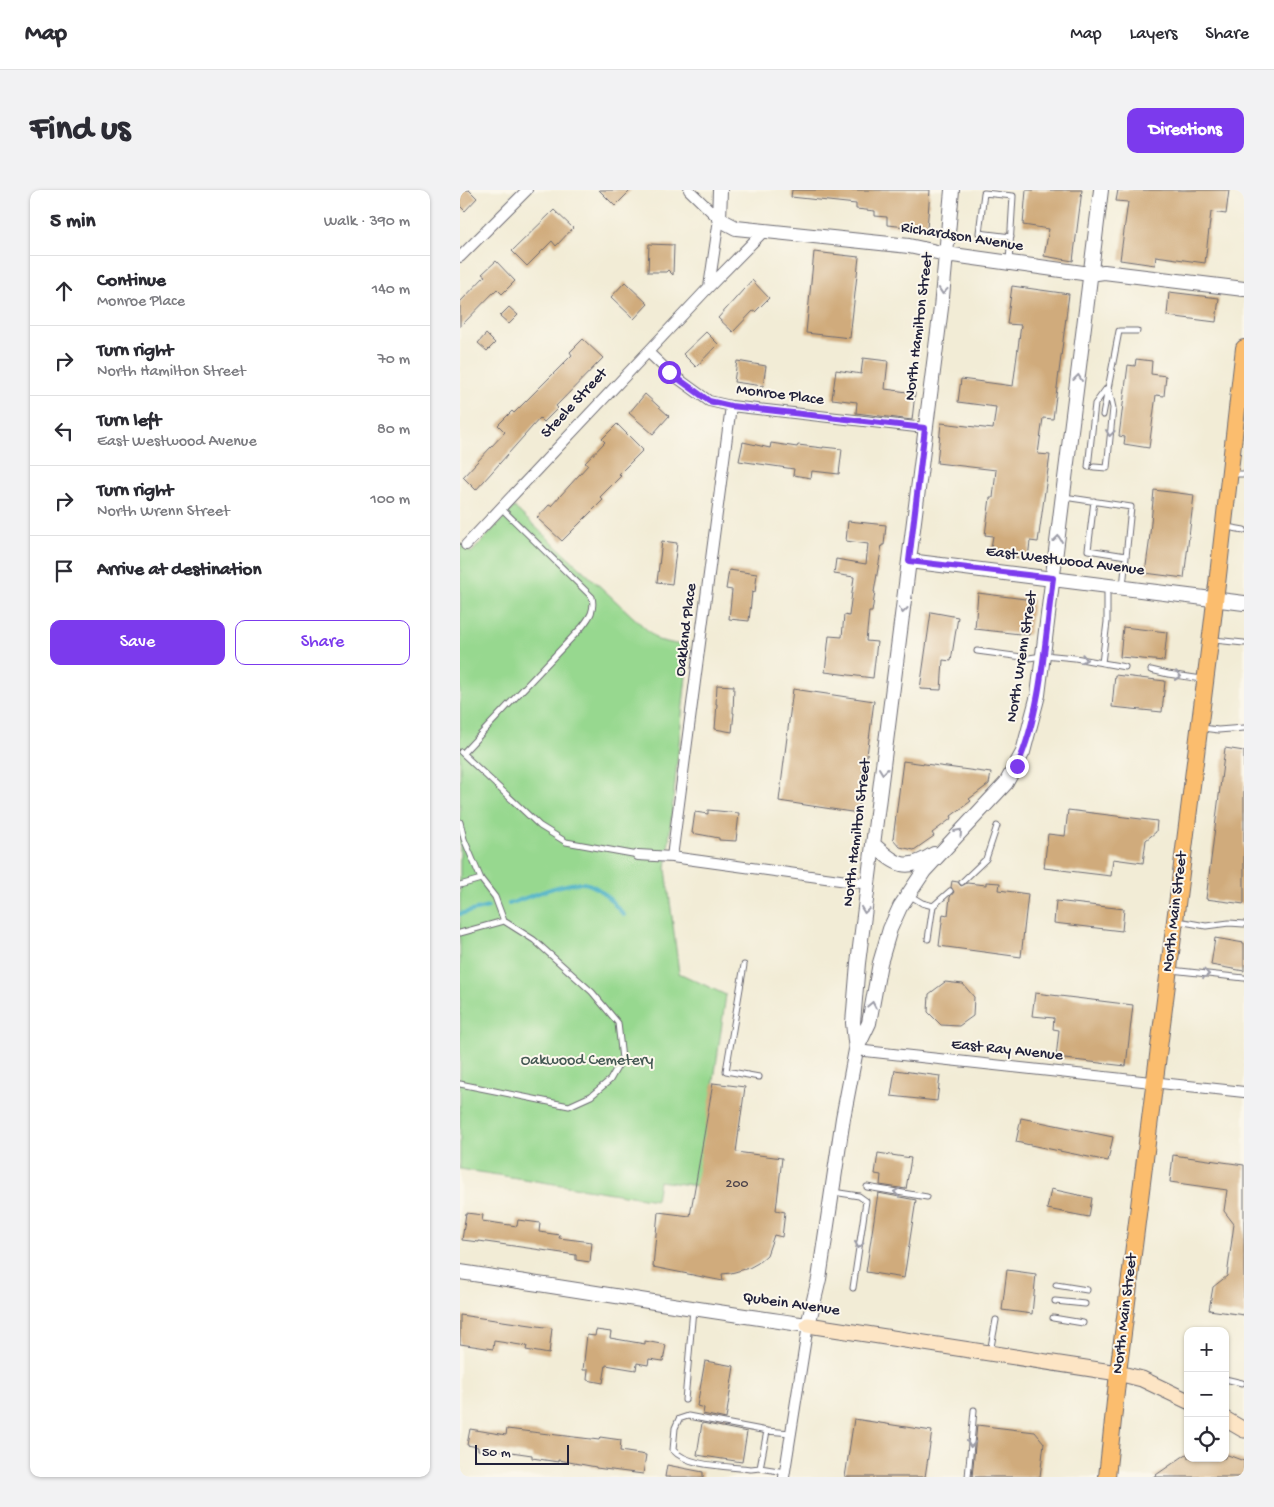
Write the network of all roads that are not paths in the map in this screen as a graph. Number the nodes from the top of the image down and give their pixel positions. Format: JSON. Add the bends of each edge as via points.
{"nodes":[{"id":1,"x":527,"y":190,"type":"edge"},
{"id":2,"x":688,"y":190,"type":"edge"},
{"id":3,"x":720,"y":190,"type":"edge"},
{"id":4,"x":952,"y":190,"type":"edge"},
{"id":5,"x":1101,"y":190,"type":"edge"},
{"id":6,"x":981,"y":191,"type":"edge"},
{"id":7,"x":719,"y":219,"type":"junction"},
{"id":8,"x":763,"y":232,"type":"junction"},
{"id":9,"x":1011,"y":237,"type":"junction"},
{"id":10,"x":946,"y":254,"type":"junction"},
{"id":11,"x":460,"y":257,"type":"edge"},
{"id":12,"x":1009,"y":263,"type":"junction"},
{"id":13,"x":1090,"y":274,"type":"junction"},
{"id":14,"x":709,"y":287,"type":"junction"},
{"id":15,"x":1244,"y":289,"type":"edge"},
{"id":16,"x":1137,"y":331,"type":"dead end"},
{"id":17,"x":1244,"y":348,"type":"edge"},
{"id":18,"x":648,"y":352,"type":"junction"},
{"id":19,"x":1243,"y":367,"type":"edge"},
{"id":20,"x":1108,"y":387,"type":"junction"},
{"id":21,"x":731,"y":406,"type":"junction"},
{"id":22,"x":1103,"y":415,"type":"dead end"},
{"id":23,"x":925,"y":428,"type":"junction"},
{"id":24,"x":1088,"y":467,"type":"dead end"},
{"id":25,"x":1094,"y":467,"type":"dead end"},
{"id":26,"x":1237,"y":474,"type":"edge"},
{"id":27,"x":1063,"y":497,"type":"junction"},
{"id":28,"x":1094,"y":501,"type":"junction"},
{"id":29,"x":501,"y":508,"type":"junction"},
{"id":30,"x":1224,"y":527,"type":"junction"},
{"id":31,"x":1244,"y":530,"type":"edge"},
{"id":32,"x":463,"y":548,"type":"edge"},
{"id":33,"x":1126,"y":556,"type":"junction"},
{"id":34,"x":909,"y":561,"type":"junction"},
{"id":35,"x":1053,"y":578,"type":"junction"},
{"id":36,"x":1107,"y":585,"type":"junction"},
{"id":37,"x":1123,"y":587,"type":"junction"},
{"id":38,"x":1216,"y":599,"type":"junction"},
{"id":39,"x":1244,"y":603,"type":"edge"},
{"id":40,"x":1211,"y":639,"type":"junction"},
{"id":41,"x":1244,"y":643,"type":"edge"},
{"id":42,"x":977,"y":651,"type":"dead end"},
{"id":43,"x":1043,"y":655,"type":"junction"},
{"id":44,"x":1102,"y":663,"type":"junction"},
{"id":45,"x":1125,"y":667,"type":"dead end"},
{"id":46,"x":1151,"y":670,"type":"dead end"},
{"id":47,"x":1206,"y":680,"type":"junction"},
{"id":48,"x":1200,"y":727,"type":"junction"},
{"id":49,"x":1244,"y":728,"type":"edge"},
{"id":50,"x":461,"y":752,"type":"edge"},
{"id":51,"x":460,"y":822,"type":"edge"},
{"id":52,"x":997,"y":826,"type":"dead end"},
{"id":53,"x":874,"y":845,"type":"junction"},
{"id":54,"x":946,"y":847,"type":"junction"},
{"id":55,"x":638,"y":855,"type":"joint"},
{"id":56,"x":672,"y":857,"type":"junction"},
{"id":57,"x":480,"y":879,"type":"junction"},
{"id":58,"x":962,"y":882,"type":"dead end"},
{"id":59,"x":869,"y":884,"type":"junction"},
{"id":60,"x":460,"y":885,"type":"edge"},
{"id":61,"x":950,"y":892,"type":"dead end"},
{"id":62,"x":909,"y":894,"type":"junction"},
{"id":63,"x":933,"y":906,"type":"junction"},
{"id":64,"x":1175,"y":920,"type":"junction"},
{"id":65,"x":504,"y":921,"type":"junction"},
{"id":66,"x":1244,"y":924,"type":"edge"},
{"id":67,"x":460,"y":934,"type":"edge"},
{"id":68,"x":928,"y":939,"type":"dead end"},
{"id":69,"x":744,"y":965,"type":"dead end"},
{"id":70,"x":1168,"y":970,"type":"junction"},
{"id":71,"x":1244,"y":978,"type":"edge"},
{"id":72,"x":856,"y":1050,"type":"junction"},
{"id":73,"x":759,"y":1077,"type":"dead end"},
{"id":74,"x":1155,"y":1082,"type":"junction"},
{"id":75,"x":460,"y":1084,"type":"edge"},
{"id":76,"x":1244,"y":1092,"type":"edge"},
{"id":77,"x":867,"y":1187,"type":"dead end"},
{"id":78,"x":832,"y":1192,"type":"junction"},
{"id":79,"x":927,"y":1197,"type":"dead end"},
{"id":80,"x":460,"y":1272,"type":"edge"},
{"id":81,"x":1056,"y":1285,"type":"dead end"},
{"id":82,"x":853,"y":1288,"type":"dead end"},
{"id":83,"x":1087,"y":1290,"type":"dead end"},
{"id":84,"x":1055,"y":1301,"type":"dead end"},
{"id":85,"x":1085,"y":1304,"type":"dead end"},
{"id":86,"x":694,"y":1310,"type":"junction"},
{"id":87,"x":1053,"y":1318,"type":"dead end"},
{"id":88,"x":996,"y":1320,"type":"dead end"},
{"id":89,"x":1083,"y":1323,"type":"dead end"},
{"id":90,"x":808,"y":1325,"type":"junction"},
{"id":91,"x":990,"y":1353,"type":"junction"},
{"id":92,"x":1118,"y":1372,"type":"junction"},
{"id":93,"x":1229,"y":1380,"type":"edge"},
{"id":94,"x":1242,"y":1383,"type":"dead end"},
{"id":95,"x":1184,"y":1399,"type":"edge"},
{"id":96,"x":685,"y":1400,"type":"dead end"},
{"id":97,"x":974,"y":1410,"type":"dead end"},
{"id":98,"x":1229,"y":1421,"type":"edge"},
{"id":99,"x":1244,"y":1430,"type":"edge"},
{"id":100,"x":767,"y":1431,"type":"junction"},
{"id":101,"x":791,"y":1433,"type":"junction"},
{"id":102,"x":760,"y":1468,"type":"junction"},
{"id":103,"x":785,"y":1475,"type":"edge"},
{"id":104,"x":968,"y":1477,"type":"edge"},
{"id":105,"x":1107,"y":1477,"type":"edge"}],
"edges":[{"from":1,"to":11,"type":"street"},
{"from":2,"to":7,"type":"street","name":"Richardson Avenue"},
{"from":3,"to":7,"type":"street"},
{"from":4,"to":10,"type":"street","name":"North Hamilton Street"},
{"from":5,"to":13,"type":"street","name":"North Wrenn Street"},
{"from":6,"to":9,"type":"lane","via":[[1013,196]]},
{"from":6,"to":9,"type":"lane","via":[[978,233]]},
{"from":7,"to":8,"type":"street","name":"Richardson Avenue","via":[[736,228]]},
{"from":7,"to":14,"type":"street"},
{"from":8,"to":10,"type":"street","name":"Richardson Avenue","via":[[909,246]]},
{"from":8,"to":14,"type":"street","name":"Steele Street"},
{"from":9,"to":12,"type":"lane"},
{"from":10,"to":12,"type":"street","name":"Richardson Avenue"},
{"from":10,"to":23,"type":"street","name":"North Hamilton Street","one_way":true},
{"from":12,"to":13,"type":"street","name":"Richardson Avenue"},
{"from":13,"to":15,"type":"street","name":"Richardson Avenue","via":[[1112,273]]},
{"from":27,"to":13,"type":"street","name":"North Wrenn Street","one_way":true},
{"from":14,"to":18,"type":"street","name":"Steele Street"},
{"from":16,"to":20,"type":"lane","via":[[1119,331]]},
{"from":17,"to":19,"type":"main road","name":"North Main Street"},
{"from":18,"to":21,"type":"street","name":"Monroe Place","via":[[709,401]]},
{"from":18,"to":29,"type":"street","name":"Steele Street"},
{"from":19,"to":26,"type":"main road","name":"North Main Street"},
{"from":20,"to":22,"type":"lane"},
{"from":20,"to":24,"type":"lane","via":[[1095,404]]},
{"from":20,"to":25,"type":"lane","one_way":true,"via":[[1113,408],[1106,468]]},
{"from":21,"to":23,"type":"street","name":"Monroe Place"},
{"from":21,"to":56,"type":"street","name":"Oakland Place"},
{"from":23,"to":34,"type":"street","name":"North Hamilton Street"},
{"from":26,"to":30,"type":"main road","name":"North Main Street"},
{"from":27,"to":28,"type":"lane"},
{"from":35,"to":27,"type":"street","name":"North Wrenn Street","one_way":true},
{"from":28,"to":33,"type":"lane","via":[[1131,507]]},
{"from":28,"to":33,"type":"lane","via":[[1088,550]]},
{"from":29,"to":32,"type":"street","name":"Steele Street"},
{"from":29,"to":50,"type":"lane","via":[[592,597],[594,606],[582,627]]},
{"from":30,"to":31,"type":"lane"},
{"from":30,"to":38,"type":"main road","name":"North Main Street"},
{"from":33,"to":37,"type":"lane"},
{"from":34,"to":35,"type":"street","name":"East Westwood Avenue"},
{"from":34,"to":53,"type":"street","name":"North Hamilton Street","one_way":true},
{"from":35,"to":36,"type":"street","name":"East Westwood Avenue"},
{"from":35,"to":43,"type":"street","name":"North Wrenn Street"},
{"from":36,"to":37,"type":"street","name":"East Westwood Avenue"},
{"from":36,"to":44,"type":"lane"},
{"from":37,"to":38,"type":"street","name":"East Westwood Avenue"},
{"from":38,"to":39,"type":"street","name":"East Westwood Avenue"},
{"from":38,"to":40,"type":"main road","name":"North Main Street"},
{"from":40,"to":41,"type":"lane"},
{"from":40,"to":47,"type":"main road","name":"North Main Street"},
{"from":42,"to":43,"type":"lane","via":[[1029,658]]},
{"from":43,"to":44,"type":"lane","one_way":true},
{"from":54,"to":43,"type":"street","name":"North Wrenn Street","one_way":true,"via":[[992,800],[1017,766],[1038,695]]},
{"from":44,"to":45,"type":"lane"},
{"from":46,"to":47,"type":"lane","one_way":true},
{"from":47,"to":48,"type":"main road","name":"North Main Street"},
{"from":48,"to":49,"type":"lane","via":[[1218,730]]},
{"from":48,"to":64,"type":"main road","name":"North Main Street"},
{"from":50,"to":55,"type":"lane","via":[[540,826],[566,842]]},
{"from":51,"to":57,"type":"lane"},
{"from":52,"to":58,"type":"lane","via":[[986,859]]},
{"from":53,"to":54,"type":"street","via":[[894,862],[912,865]]},
{"from":53,"to":59,"type":"street","name":"North Hamilton Street"},
{"from":54,"to":62,"type":"street","name":"North Wrenn Street"},
{"from":55,"to":56,"type":"street"},
{"from":56,"to":59,"type":"street"},
{"from":57,"to":60,"type":"lane"},
{"from":57,"to":65,"type":"lane","via":[[495,897]]},
{"from":59,"to":72,"type":"street","name":"North Hamilton Street","one_way":true,"via":[[853,1024]]},
{"from":61,"to":63,"type":"lane"},
{"from":62,"to":63,"type":"lane"},
{"from":72,"to":62,"type":"street","name":"North Wrenn Street","one_way":true,"via":[[869,1023],[890,929]]},
{"from":63,"to":68,"type":"lane"},
{"from":64,"to":66,"type":"lane","via":[[1206,926],[1229,922]]},
{"from":64,"to":70,"type":"main road","name":"North Main Street"},
{"from":65,"to":67,"type":"lane"},
{"from":65,"to":75,"type":"lane","via":[[534,940],[592,992],[618,1023],[622,1059],[610,1080],[591,1096],[569,1106]]},
{"from":69,"to":73,"type":"lane","via":[[726,1071]]},
{"from":70,"to":71,"type":"lane","one_way":true},
{"from":70,"to":74,"type":"main road","name":"North Main Street"},
{"from":72,"to":74,"type":"street","name":"East Ray Avenue"},
{"from":72,"to":78,"type":"street","name":"North Hamilton Street"},
{"from":74,"to":76,"type":"street","name":"East Ray Avenue"},
{"from":74,"to":92,"type":"main road","name":"North Main Street"},
{"from":79,"to":77,"type":"lane","one_way":true},
{"from":78,"to":82,"type":"lane","one_way":true,"via":[[859,1196],[866,1202]]},
{"from":78,"to":90,"type":"street","name":"North Hamilton Street","via":[[819,1279]]},
{"from":80,"to":86,"type":"street","name":"Qubein Avenue"},
{"from":81,"to":83,"type":"lane"},
{"from":84,"to":85,"type":"lane"},
{"from":86,"to":90,"type":"street","name":"Qubein Avenue"},
{"from":86,"to":96,"type":"lane"},
{"from":87,"to":89,"type":"lane"},
{"from":88,"to":91,"type":"lane"},
{"from":90,"to":91,"type":"main road","name":"Qubein Avenue"},
{"from":90,"to":101,"type":"street","name":"North Hamilton Street"},
{"from":91,"to":92,"type":"main road","name":"Qubein Avenue"},
{"from":92,"to":95,"type":"main road","name":"Qubein Avenue"},
{"from":92,"to":105,"type":"main road","name":"North Main Street"},
{"from":93,"to":94,"type":"lane"},
{"from":97,"to":104,"type":"lane","one_way":true},
{"from":98,"to":99,"type":"main road"},
{"from":100,"to":101,"type":"lane"},
{"from":100,"to":102,"type":"lane"},
{"from":100,"to":102,"type":"lane","via":[[688,1416],[680,1419],[675,1428],[673,1450],[678,1456],[715,1465],[750,1470]]},
{"from":101,"to":103,"type":"street","name":"North Hamilton Street"},
{"from":102,"to":103,"type":"lane"}]}
